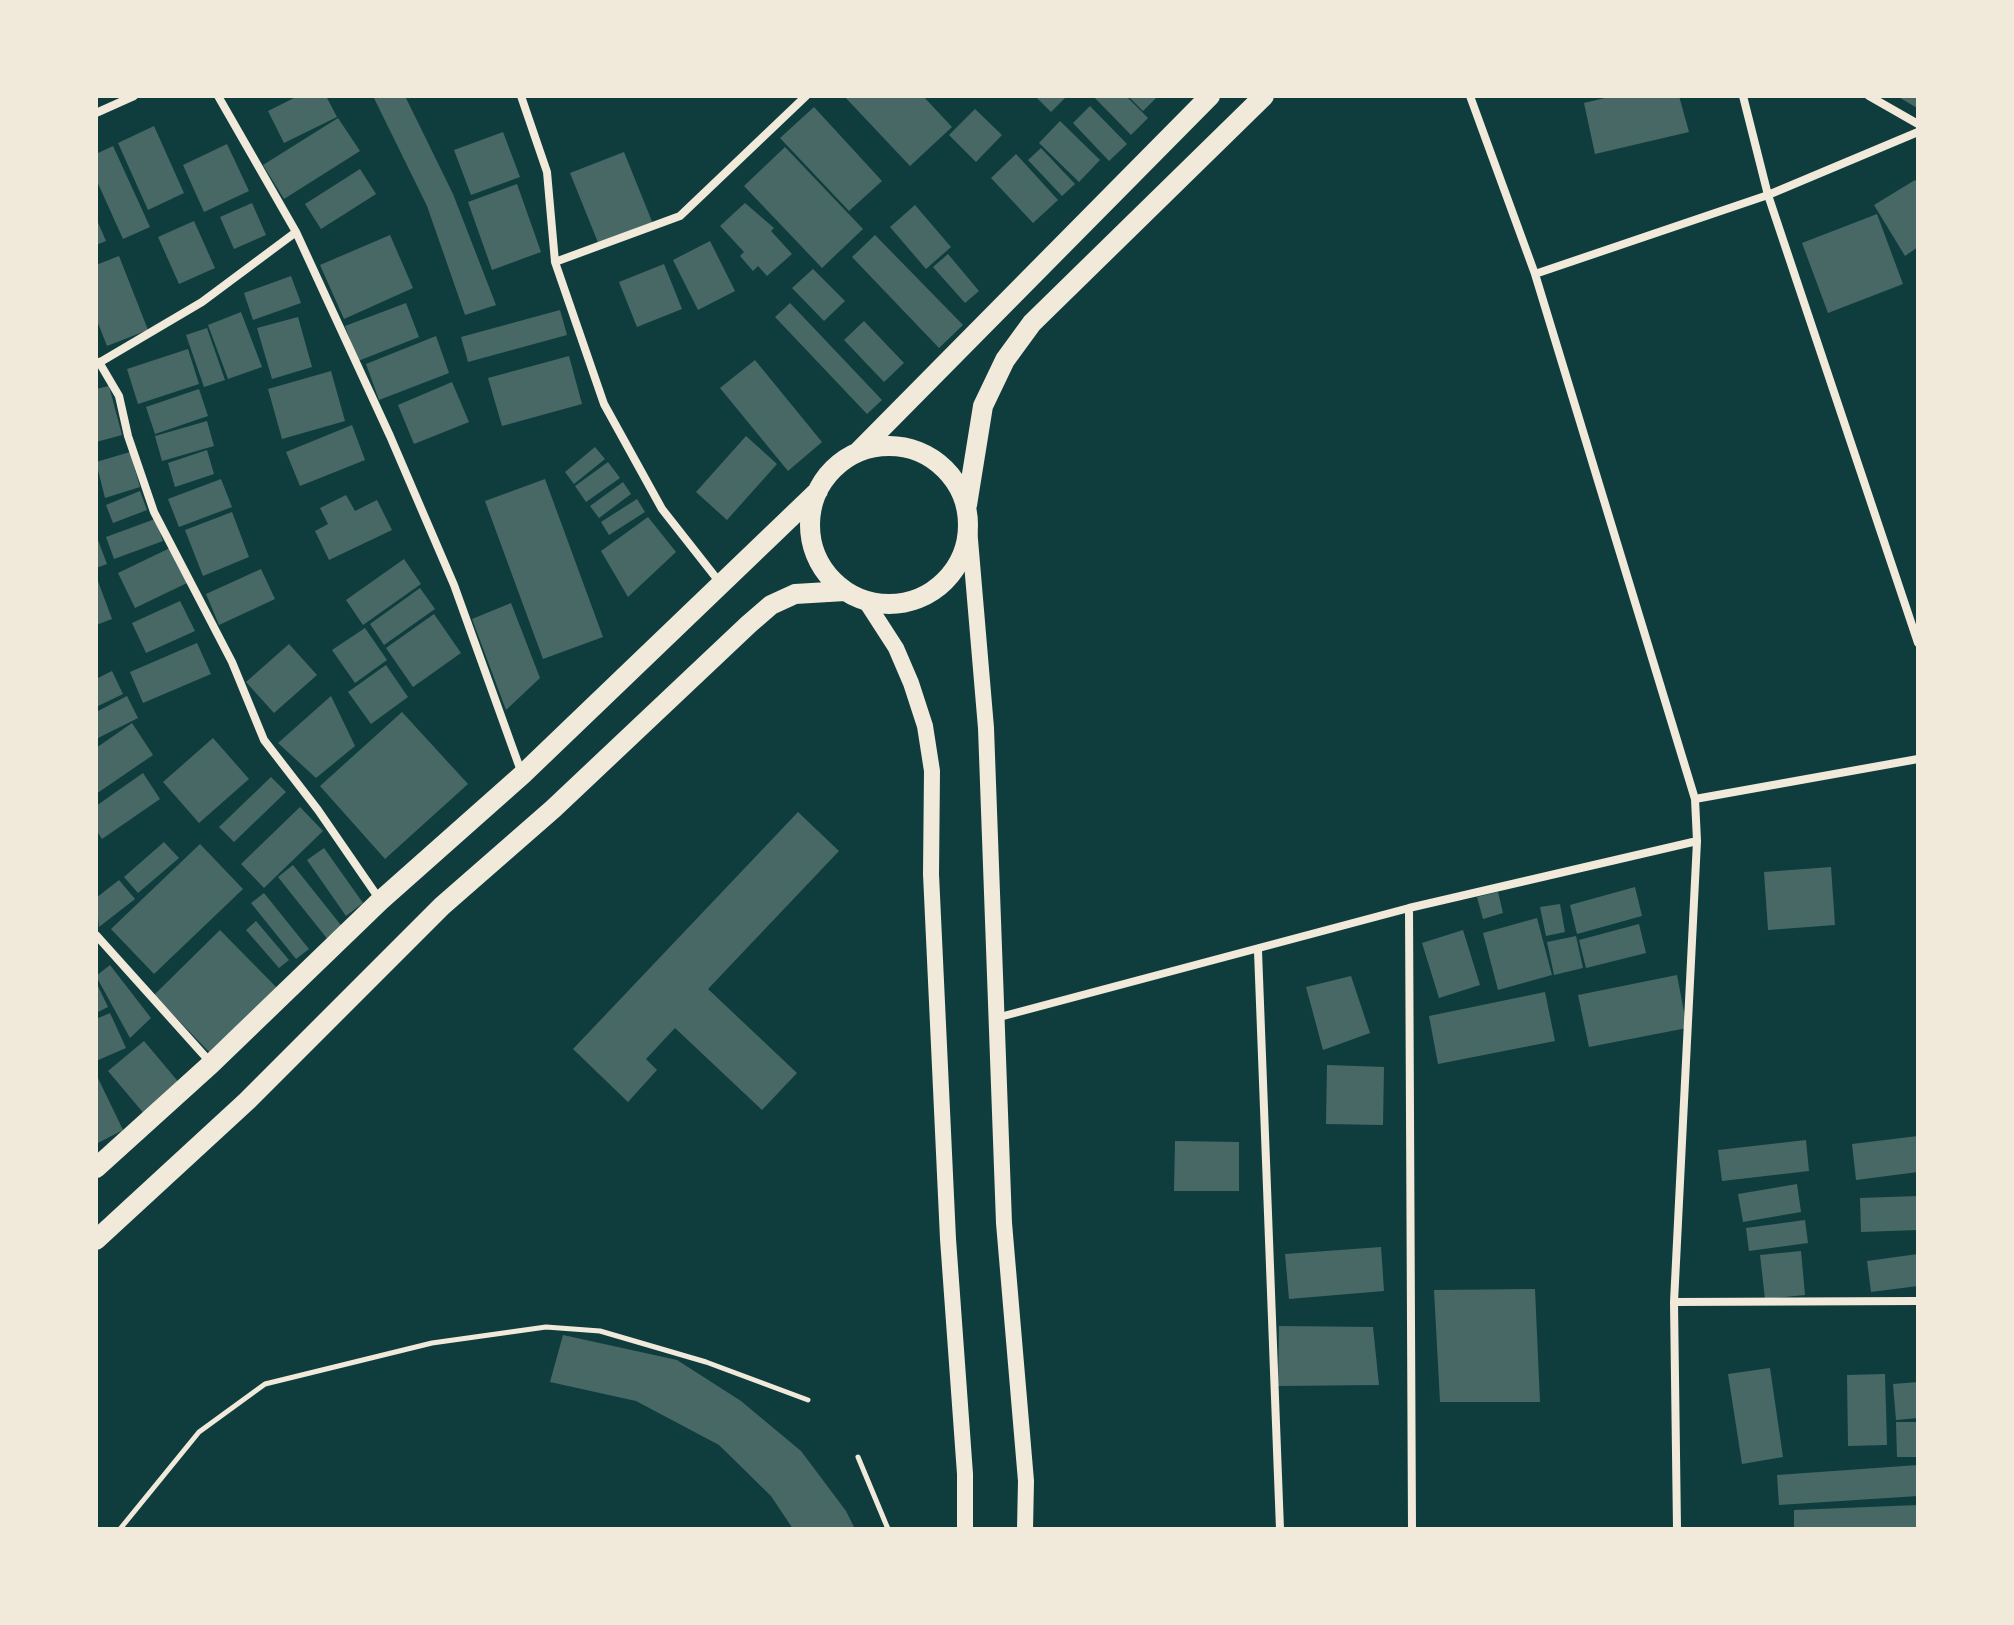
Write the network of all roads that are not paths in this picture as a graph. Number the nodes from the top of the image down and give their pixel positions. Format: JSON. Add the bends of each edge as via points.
{"nodes":[{"id":1,"x":134,"y":96,"type":"edge"},
{"id":2,"x":218,"y":96,"type":"edge"},
{"id":3,"x":521,"y":96,"type":"edge"},
{"id":4,"x":806,"y":96,"type":"edge"},
{"id":5,"x":1210,"y":96,"type":"edge"},
{"id":6,"x":1264,"y":96,"type":"edge"},
{"id":7,"x":1470,"y":96,"type":"edge"},
{"id":8,"x":1743,"y":96,"type":"edge"},
{"id":9,"x":1869,"y":96,"type":"edge"},
{"id":10,"x":96,"y":113,"type":"edge"},
{"id":11,"x":1918,"y":124,"type":"edge"},
{"id":12,"x":1918,"y":132,"type":"edge"},
{"id":13,"x":1768,"y":195,"type":"junction"},
{"id":14,"x":296,"y":232,"type":"junction"},
{"id":15,"x":555,"y":262,"type":"junction"},
{"id":16,"x":1535,"y":274,"type":"junction"},
{"id":17,"x":98,"y":363,"type":"edge"},
{"id":18,"x":858,"y":452,"type":"junction"},
{"id":19,"x":818,"y":491,"type":"junction"},
{"id":20,"x":967,"y":505,"type":"junction"},
{"id":21,"x":969,"y":528,"type":"junction"},
{"id":22,"x":722,"y":584,"type":"junction"},
{"id":23,"x":845,"y":591,"type":"junction"},
{"id":24,"x":865,"y":600,"type":"junction"},
{"id":25,"x":1918,"y":643,"type":"edge"},
{"id":26,"x":1918,"y":759,"type":"edge"},
{"id":27,"x":522,"y":775,"type":"junction"},
{"id":28,"x":1695,"y":799,"type":"junction"},
{"id":29,"x":1697,"y":841,"type":"junction"},
{"id":30,"x":380,"y":901,"type":"junction"},
{"id":31,"x":1409,"y":908,"type":"junction"},
{"id":32,"x":96,"y":935,"type":"edge"},
{"id":33,"x":1258,"y":951,"type":"junction"},
{"id":34,"x":996,"y":1018,"type":"junction"},
{"id":35,"x":211,"y":1064,"type":"junction"},
{"id":36,"x":96,"y":1168,"type":"edge"},
{"id":37,"x":96,"y":1240,"type":"edge"},
{"id":38,"x":1918,"y":1301,"type":"edge"},
{"id":39,"x":1674,"y":1302,"type":"junction"},
{"id":40,"x":965,"y":1529,"type":"edge"},
{"id":41,"x":1025,"y":1529,"type":"edge"},
{"id":42,"x":1280,"y":1529,"type":"edge"},
{"id":43,"x":1412,"y":1529,"type":"edge"},
{"id":44,"x":1677,"y":1529,"type":"edge"}],
"edges":[{"from":1,"to":10,"type":"street"},
{"from":2,"to":14,"type":"street"},
{"from":3,"to":15,"type":"street","via":[[547,172]]},
{"from":4,"to":15,"type":"street","via":[[680,216]]},
{"from":5,"to":18,"type":"main road"},
{"from":6,"to":20,"type":"main road","via":[[1032,323],[1005,360],[983,406]]},
{"from":7,"to":16,"type":"street"},
{"from":8,"to":13,"type":"street"},
{"from":9,"to":11,"type":"street"},
{"from":12,"to":13,"type":"street"},
{"from":13,"to":16,"type":"street"},
{"from":13,"to":25,"type":"street"},
{"from":14,"to":17,"type":"street","via":[[202,302]]},
{"from":14,"to":27,"type":"street","via":[[454,585]]},
{"from":15,"to":22,"type":"street","via":[[604,404],[662,509]]},
{"from":16,"to":28,"type":"street"},
{"from":17,"to":30,"type":"street","via":[[119,396],[154,512],[232,662],[264,740]]},
{"from":18,"to":19,"type":"main road","via":[[842,462]]},
{"from":18,"to":20,"type":"main road","via":[[885,446],[912,449],[936,460],[955,480]]},
{"from":19,"to":22,"type":"main road"},
{"from":19,"to":23,"type":"main road","via":[[811,535],[817,557]]},
{"from":20,"to":21,"type":"main road"},
{"from":21,"to":24,"type":"main road","via":[[964,552],[934,590],[913,601]]},
{"from":21,"to":34,"type":"main road","via":[[986,728]]},
{"from":22,"to":27,"type":"main road"},
{"from":23,"to":24,"type":"main road"},
{"from":23,"to":37,"type":"main road","via":[[795,594],[749,624],[442,906],[247,1101]]},
{"from":24,"to":40,"type":"main road","via":[[911,683],[932,771],[933,905]]},
{"from":26,"to":28,"type":"street"},
{"from":27,"to":30,"type":"main road"},
{"from":28,"to":29,"type":"street"},
{"from":29,"to":31,"type":"street"},
{"from":29,"to":39,"type":"street"},
{"from":30,"to":35,"type":"main road"},
{"from":31,"to":33,"type":"street"},
{"from":31,"to":43,"type":"street"},
{"from":32,"to":35,"type":"street"},
{"from":33,"to":34,"type":"street"},
{"from":33,"to":42,"type":"street"},
{"from":34,"to":41,"type":"main road"},
{"from":35,"to":36,"type":"main road"},
{"from":38,"to":39,"type":"street"},
{"from":39,"to":44,"type":"street"}]}
